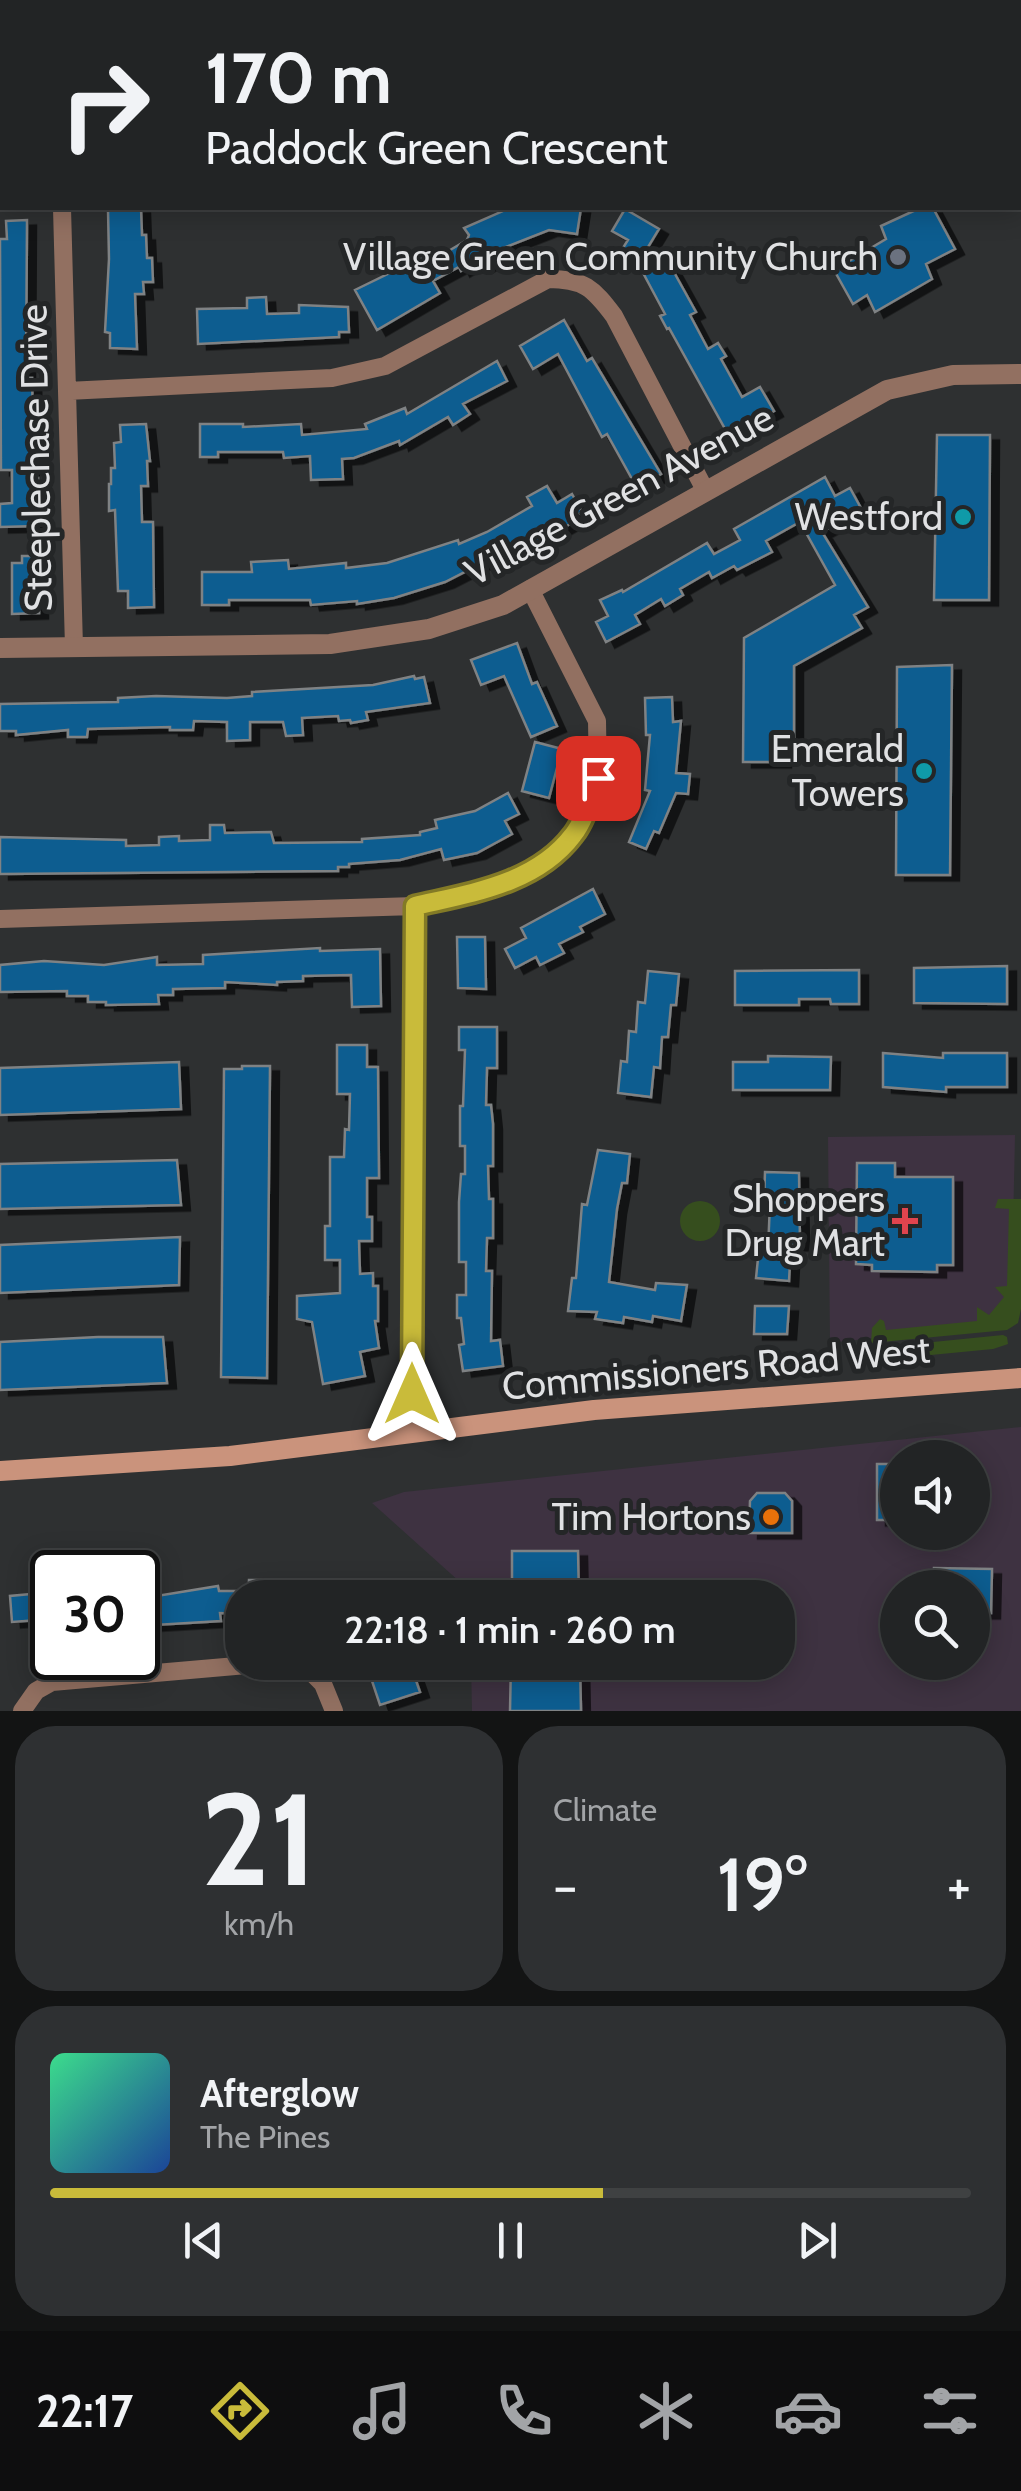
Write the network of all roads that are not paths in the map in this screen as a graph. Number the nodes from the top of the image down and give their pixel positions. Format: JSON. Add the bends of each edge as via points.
{"nodes":[{"id":1,"x":62,"y":210,"type":"edge"},
{"id":2,"x":1021,"y":374,"type":"edge"},
{"id":3,"x":67,"y":390,"type":"junction"},
{"id":4,"x":706,"y":490,"type":"junction"},
{"id":5,"x":530,"y":590,"type":"junction"},
{"id":6,"x":74,"y":647,"type":"junction"},
{"id":7,"x":0,"y":648,"type":"edge"},
{"id":8,"x":415,"y":906,"type":"junction"},
{"id":9,"x":0,"y":919,"type":"edge"},
{"id":10,"x":1021,"y":1378,"type":"edge"},
{"id":11,"x":412,"y":1433,"type":"junction"},
{"id":12,"x":0,"y":1471,"type":"edge"},
{"id":13,"x":22,"y":1711,"type":"edge"},
{"id":14,"x":334,"y":1711,"type":"edge"}],
"edges":[{"from":1,"to":3,"type":"street","name":"Steeplechase Drive"},
{"from":2,"to":4,"type":"street","name":"Village Green Avenue","via":[[953,375],[887,390]]},
{"from":3,"to":4,"type":"street","via":[[332,378],[385,366],[548,279],[572,279],[596,292],[614,316]]},
{"from":3,"to":6,"type":"street","name":"Steeplechase Drive"},
{"from":4,"to":5,"type":"street","name":"Village Green Avenue"},
{"from":5,"to":6,"type":"street","name":"Village Green Avenue","via":[[428,629],[330,644]]},
{"from":5,"to":8,"type":"street","via":[[597,720],[598,778],[575,834],[537,870]]},
{"from":6,"to":7,"type":"street","name":"Village Green Avenue"},
{"from":8,"to":9,"type":"street"},
{"from":8,"to":11,"type":"street"},
{"from":10,"to":11,"type":"main road","name":"Commissioners Road West","via":[[594,1410]]},
{"from":11,"to":12,"type":"main road","name":"Commissioners Road West","via":[[230,1456]]},
{"from":13,"to":14,"type":"street","via":[[52,1682],[270,1662],[309,1670]]}]}
